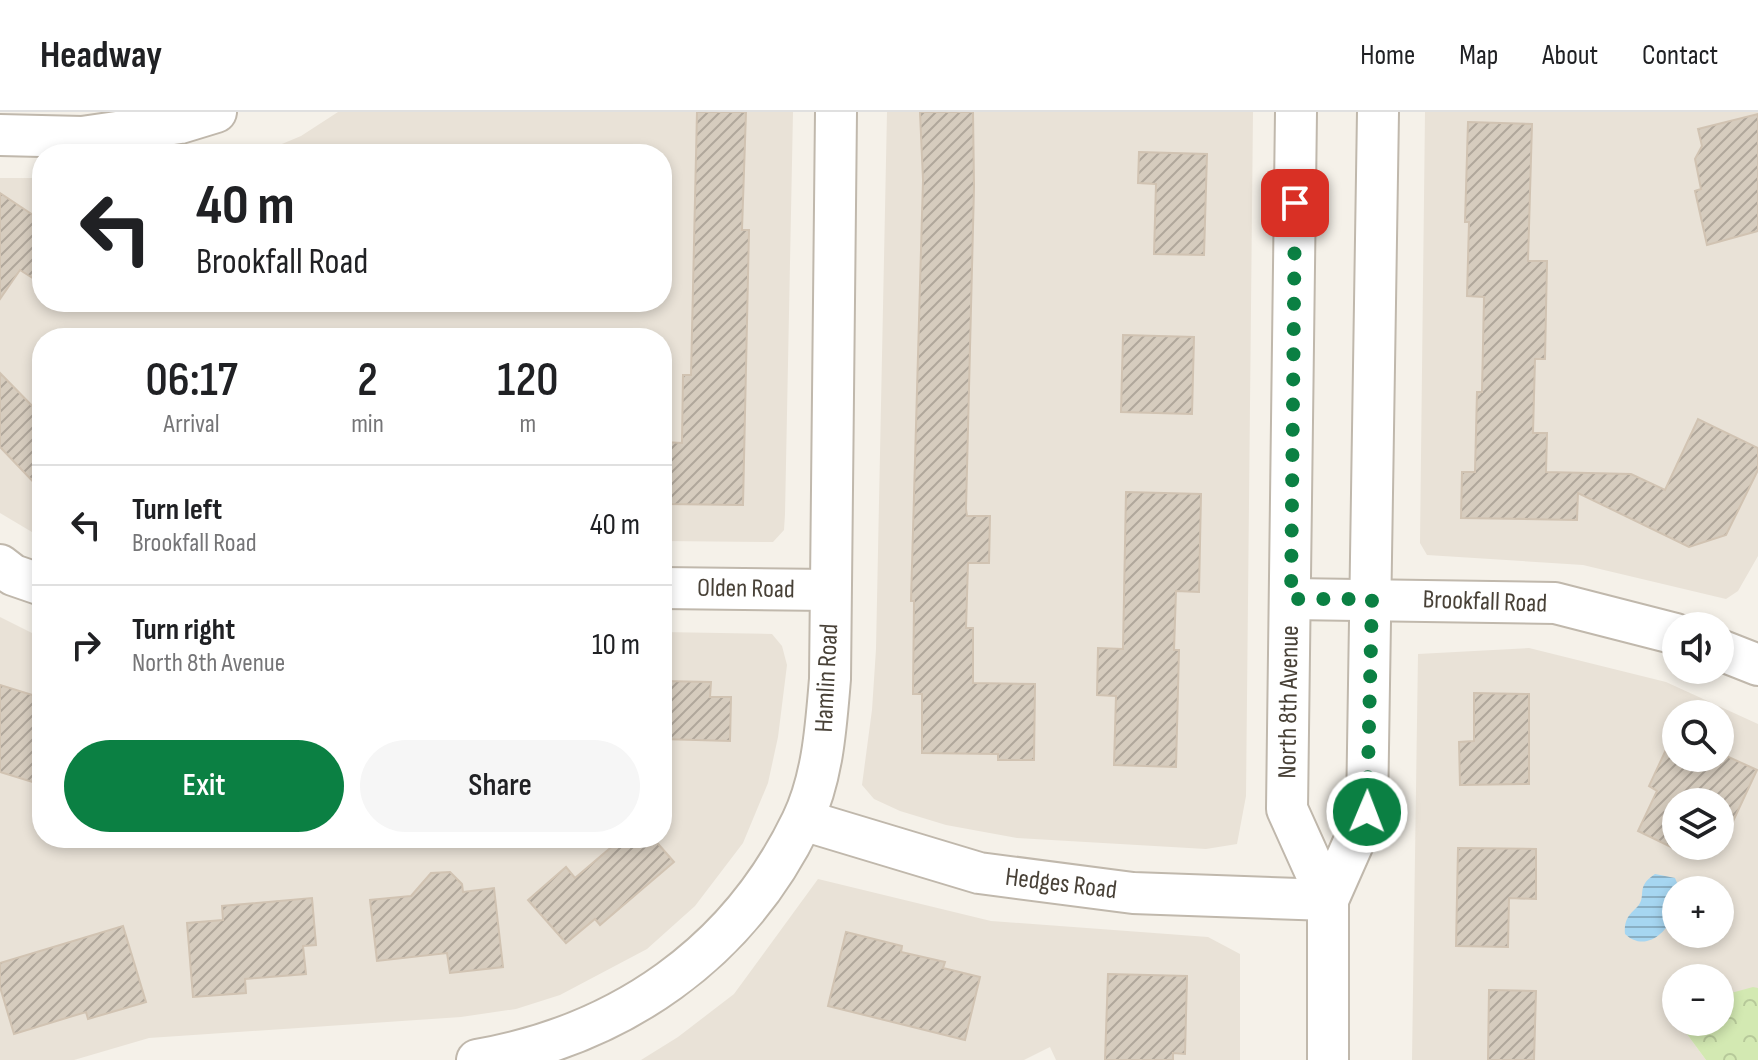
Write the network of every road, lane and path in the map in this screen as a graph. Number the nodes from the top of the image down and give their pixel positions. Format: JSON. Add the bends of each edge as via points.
{"nodes":[{"id":1,"x":216,"y":112,"type":"edge"},
{"id":2,"x":836,"y":112,"type":"edge"},
{"id":3,"x":1296,"y":112,"type":"edge"},
{"id":4,"x":1378,"y":112,"type":"edge"},
{"id":5,"x":0,"y":135,"type":"edge"},
{"id":6,"x":0,"y":565,"type":"edge"},
{"id":7,"x":32,"y":582,"type":"edge"},
{"id":8,"x":672,"y":588,"type":"edge"},
{"id":9,"x":830,"y":590,"type":"junction"},
{"id":10,"x":1291,"y":599,"type":"junction"},
{"id":11,"x":1372,"y":599,"type":"junction"},
{"id":12,"x":1662,"y":630,"type":"edge"},
{"id":13,"x":803,"y":820,"type":"junction"},
{"id":14,"x":1328,"y":900,"type":"junction"},
{"id":15,"x":477,"y":1060,"type":"edge"},
{"id":16,"x":1328,"y":1060,"type":"edge"}],
"edges":[{"from":1,"to":5,"type":"street","via":[[180,123],[82,137]]},
{"from":2,"to":9,"type":"street","name":"Hamlin Road"},
{"from":3,"to":10,"type":"street","name":"North 8th Avenue"},
{"from":4,"to":11,"type":"street","name":"North 8th Avenue"},
{"from":6,"to":7,"type":"street"},
{"from":8,"to":9,"type":"street","name":"Olden Road"},
{"from":9,"to":13,"type":"street","name":"Hamlin Road","via":[[823,755]]},
{"from":10,"to":11,"type":"street","name":"Brookfall Road"},
{"from":10,"to":14,"type":"street","name":"North 8th Avenue","via":[[1287,809]]},
{"from":11,"to":12,"type":"street","name":"Brookfall Road","via":[[1555,603]]},
{"from":11,"to":14,"type":"street","name":"North 8th Avenue","via":[[1367,812]]},
{"from":13,"to":14,"type":"street","name":"Hedges Road","via":[[979,873],[1133,893]]},
{"from":13,"to":15,"type":"street","name":"Hamlin Road","via":[[729,929],[681,973],[619,1015],[559,1040]]},
{"from":14,"to":16,"type":"street","name":"North 8th Avenue"}]}
